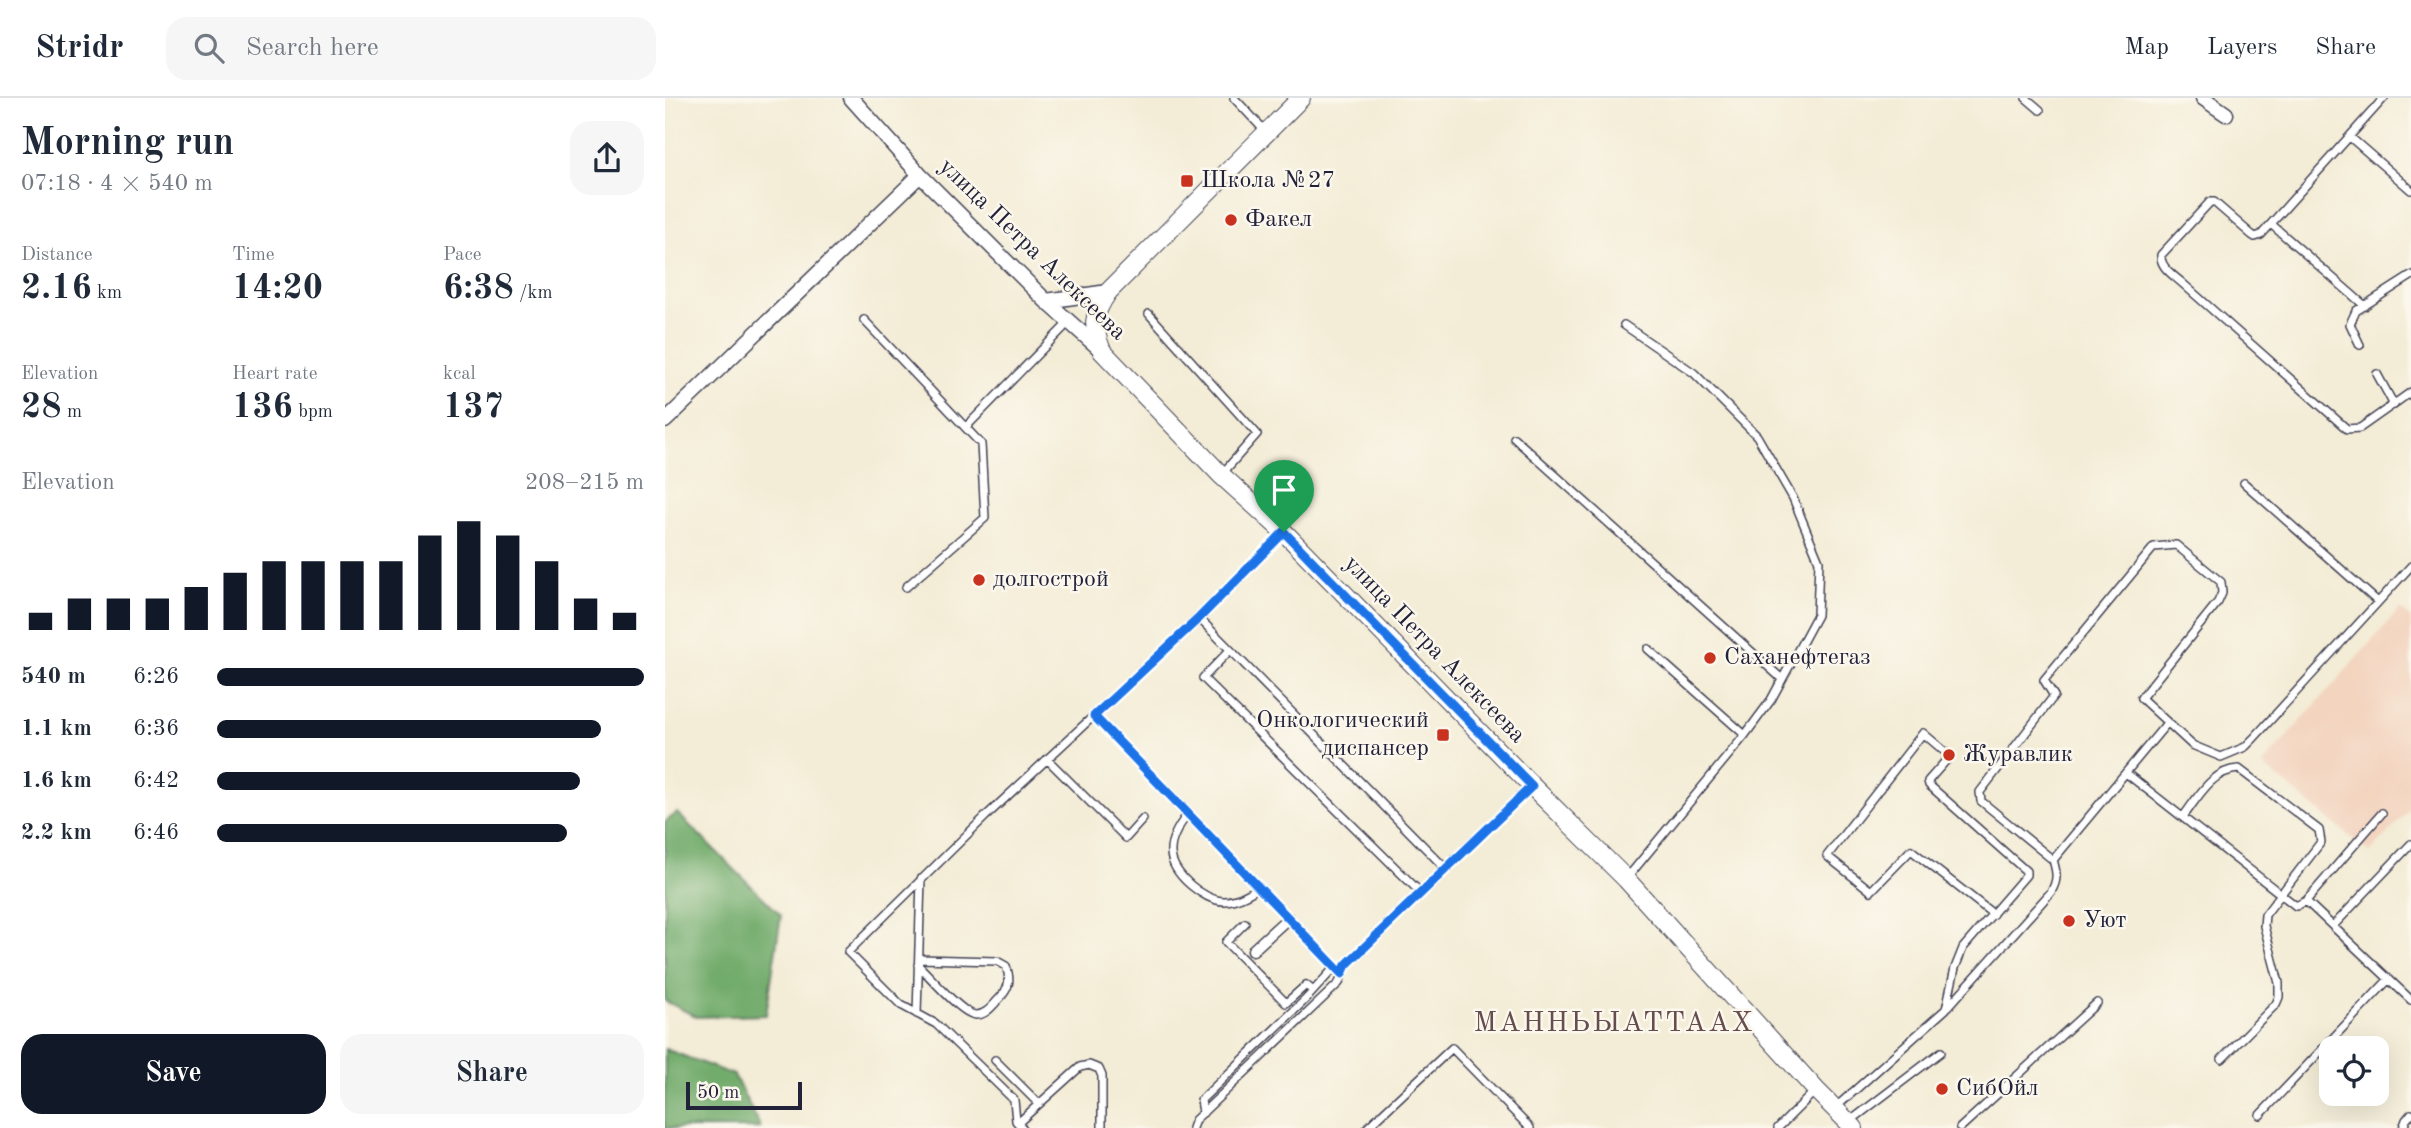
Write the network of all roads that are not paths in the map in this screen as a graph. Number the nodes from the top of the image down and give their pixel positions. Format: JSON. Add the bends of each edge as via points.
{"nodes":[{"id":1,"x":851,"y":98,"type":"edge"},
{"id":2,"x":1234,"y":98,"type":"edge"},
{"id":3,"x":1301,"y":98,"type":"edge"},
{"id":4,"x":2026,"y":98,"type":"edge"},
{"id":5,"x":2203,"y":98,"type":"edge"},
{"id":6,"x":2383,"y":98,"type":"edge"},
{"id":7,"x":2040,"y":110,"type":"dead end"},
{"id":8,"x":2226,"y":114,"type":"dead end"},
{"id":9,"x":1266,"y":132,"type":"junction"},
{"id":10,"x":2350,"y":136,"type":"junction"},
{"id":11,"x":920,"y":175,"type":"junction"},
{"id":12,"x":2411,"y":190,"type":"edge"},
{"id":13,"x":2271,"y":224,"type":"junction"},
{"id":14,"x":2411,"y":276,"type":"edge"},
{"id":15,"x":1108,"y":292,"type":"junction"},
{"id":16,"x":1046,"y":301,"type":"junction"},
{"id":17,"x":2365,"y":306,"type":"junction"},
{"id":18,"x":1149,"y":314,"type":"dead end"},
{"id":19,"x":864,"y":320,"type":"dead end"},
{"id":20,"x":1070,"y":321,"type":"junction"},
{"id":21,"x":1623,"y":325,"type":"dead end"},
{"id":22,"x":2360,"y":345,"type":"dead end"},
{"id":23,"x":1102,"y":351,"type":"junction"},
{"id":24,"x":2377,"y":374,"type":"dead end"},
{"id":25,"x":2411,"y":392,"type":"edge"},
{"id":26,"x":2394,"y":405,"type":"junction"},
{"id":27,"x":665,"y":421,"type":"edge"},
{"id":28,"x":966,"y":427,"type":"junction"},
{"id":29,"x":1514,"y":438,"type":"dead end"},
{"id":30,"x":1221,"y":475,"type":"junction"},
{"id":31,"x":2244,"y":484,"type":"dead end"},
{"id":32,"x":1284,"y":532,"type":"junction"},
{"id":33,"x":2410,"y":568,"type":"edge"},
{"id":34,"x":906,"y":586,"type":"dead end"},
{"id":35,"x":2378,"y":601,"type":"junction"},
{"id":36,"x":1199,"y":618,"type":"junction"},
{"id":37,"x":1648,"y":649,"type":"dead end"},
{"id":38,"x":1230,"y":650,"type":"junction"},
{"id":39,"x":1782,"y":679,"type":"junction"},
{"id":40,"x":1094,"y":716,"type":"junction"},
{"id":41,"x":2167,"y":723,"type":"junction"},
{"id":42,"x":1745,"y":735,"type":"junction"},
{"id":43,"x":1047,"y":759,"type":"junction"},
{"id":44,"x":2126,"y":773,"type":"junction"},
{"id":45,"x":1532,"y":786,"type":"junction"},
{"id":46,"x":2382,"y":813,"type":"dead end"},
{"id":47,"x":1188,"y":814,"type":"junction"},
{"id":48,"x":2183,"y":817,"type":"junction"},
{"id":49,"x":1143,"y":819,"type":"dead end"},
{"id":50,"x":2411,"y":844,"type":"edge"},
{"id":51,"x":2053,"y":860,"type":"junction"},
{"id":52,"x":1446,"y":869,"type":"junction"},
{"id":53,"x":1626,"y":878,"type":"junction"},
{"id":54,"x":921,"y":879,"type":"junction"},
{"id":55,"x":1259,"y":887,"type":"junction"},
{"id":56,"x":1420,"y":892,"type":"junction"},
{"id":57,"x":2280,"y":895,"type":"junction"},
{"id":58,"x":2306,"y":901,"type":"junction"},
{"id":59,"x":1993,"y":914,"type":"junction"},
{"id":60,"x":1288,"y":918,"type":"junction"},
{"id":61,"x":1245,"y":923,"type":"dead end"},
{"id":62,"x":2333,"y":926,"type":"junction"},
{"id":63,"x":1253,"y":950,"type":"dead end"},
{"id":64,"x":918,"y":962,"type":"junction"},
{"id":65,"x":1335,"y":967,"type":"junction"},
{"id":66,"x":1342,"y":974,"type":"junction"},
{"id":67,"x":2389,"y":979,"type":"junction"},
{"id":68,"x":1313,"y":991,"type":"junction"},
{"id":69,"x":2411,"y":1000,"type":"edge"},
{"id":70,"x":2097,"y":1003,"type":"dead end"},
{"id":71,"x":1946,"y":1009,"type":"junction"},
{"id":72,"x":917,"y":1014,"type":"junction"},
{"id":73,"x":1941,"y":1052,"type":"dead end"},
{"id":74,"x":2222,"y":1059,"type":"dead end"},
{"id":75,"x":995,"y":1060,"type":"dead end"},
{"id":76,"x":1816,"y":1090,"type":"junction"},
{"id":77,"x":1039,"y":1104,"type":"junction"},
{"id":78,"x":1835,"y":1108,"type":"junction"},
{"id":79,"x":1203,"y":1113,"type":"junction"},
{"id":80,"x":2411,"y":1114,"type":"edge"},
{"id":81,"x":2260,"y":1115,"type":"dead end"},
{"id":82,"x":1851,"y":1125,"type":"edge"},
{"id":83,"x":1020,"y":1126,"type":"edge"},
{"id":84,"x":1369,"y":1127,"type":"edge"},
{"id":85,"x":1102,"y":1128,"type":"edge"},
{"id":86,"x":1192,"y":1128,"type":"edge"},
{"id":87,"x":1530,"y":1128,"type":"edge"},
{"id":88,"x":1778,"y":1128,"type":"edge"},
{"id":89,"x":1960,"y":1128,"type":"edge"},
{"id":90,"x":2403,"y":1128,"type":"edge"}],
"edges":[{"from":1,"to":11,"type":"street","name":"улица Петра Алексеева"},
{"from":2,"to":9,"type":"lane"},
{"from":3,"to":9,"type":"street"},
{"from":4,"to":7,"type":"lane"},
{"from":5,"to":8,"type":"street"},
{"from":6,"to":10,"type":"lane"},
{"from":9,"to":15,"type":"street"},
{"from":10,"to":12,"type":"lane"},
{"from":10,"to":13,"type":"lane"},
{"from":11,"to":16,"type":"street","name":"улица Петра Алексеева"},
{"from":11,"to":27,"type":"street"},
{"from":13,"to":17,"type":"lane"},
{"from":13,"to":26,"type":"lane","via":[[2255,237],[2210,201],[2161,255],[2162,264],[2347,429],[2360,428]]},
{"from":14,"to":17,"type":"lane"},
{"from":15,"to":16,"type":"street"},
{"from":15,"to":23,"type":"street","via":[[1094,321]]},
{"from":16,"to":20,"type":"street","name":"улица Петра Алексеева"},
{"from":17,"to":22,"type":"lane","via":[[2356,311],[2350,324]]},
{"from":18,"to":30,"type":"lane","via":[[1257,434]]},
{"from":19,"to":28,"type":"lane"},
{"from":20,"to":23,"type":"street","name":"улица Петра Алексеева"},
{"from":20,"to":28,"type":"lane"},
{"from":21,"to":39,"type":"lane","via":[[1694,373],[1756,436],[1793,498],[1819,561],[1817,615]]},
{"from":23,"to":30,"type":"street","name":"улица Петра Алексеева"},
{"from":24,"to":26,"type":"lane"},
{"from":25,"to":26,"type":"lane"},
{"from":28,"to":34,"type":"lane","via":[[981,444],[985,518]]},
{"from":29,"to":39,"type":"lane"},
{"from":30,"to":32,"type":"street","name":"улица Петра Алексеева"},
{"from":31,"to":35,"type":"lane"},
{"from":32,"to":36,"type":"lane"},
{"from":32,"to":45,"type":"street","name":"улица Петра Алексеева"},
{"from":33,"to":35,"type":"lane"},
{"from":35,"to":41,"type":"lane","via":[[2245,747],[2221,757],[2192,745]]},
{"from":36,"to":38,"type":"lane"},
{"from":36,"to":40,"type":"lane"},
{"from":37,"to":42,"type":"lane"},
{"from":38,"to":52,"type":"lane"},
{"from":38,"to":56,"type":"lane","via":[[1203,678]]},
{"from":39,"to":42,"type":"lane"},
{"from":40,"to":43,"type":"lane"},
{"from":40,"to":47,"type":"lane"},
{"from":41,"to":44,"type":"lane"},
{"from":41,"to":51,"type":"lane","via":[[2143,702],[2143,693],[2223,593],[2221,582],[2176,545],[2154,547],[2044,680],[2054,696],[1980,792],[1981,801]]},
{"from":42,"to":53,"type":"lane"},
{"from":43,"to":49,"type":"lane","via":[[1126,838]]},
{"from":43,"to":54,"type":"lane"},
{"from":44,"to":48,"type":"lane"},
{"from":44,"to":51,"type":"lane"},
{"from":45,"to":52,"type":"lane"},
{"from":45,"to":53,"type":"street","name":"улица Петра Алексеева"},
{"from":46,"to":58,"type":"lane"},
{"from":47,"to":55,"type":"lane"},
{"from":47,"to":55,"type":"lane","via":[[1174,835],[1171,853],[1176,869],[1194,889],[1224,901],[1244,897]]},
{"from":48,"to":57,"type":"lane"},
{"from":48,"to":57,"type":"lane","via":[[2210,781],[2239,769],[2319,830],[2321,842]]},
{"from":50,"to":62,"type":"lane"},
{"from":51,"to":71,"type":"lane","via":[[2057,883],[2051,892]]},
{"from":52,"to":56,"type":"lane"},
{"from":53,"to":76,"type":"street","name":"улица Петра Алексеева"},
{"from":54,"to":64,"type":"lane"},
{"from":54,"to":72,"type":"lane","via":[[848,952],[901,1005]]},
{"from":55,"to":60,"type":"lane"},
{"from":56,"to":66,"type":"lane"},
{"from":57,"to":58,"type":"lane","via":[[2296,906]]},
{"from":57,"to":74,"type":"lane","via":[[2264,921],[2281,989],[2279,997]]},
{"from":58,"to":62,"type":"lane"},
{"from":59,"to":59,"type":"lane","via":[[1911,850],[1871,891],[1827,856],[1923,733],[1950,756],[1929,785],[2027,873]]},
{"from":59,"to":71,"type":"lane","via":[[1963,948]]},
{"from":60,"to":63,"type":"street"},
{"from":60,"to":65,"type":"lane"},
{"from":61,"to":68,"type":"lane","via":[[1226,942],[1286,1003],[1306,985]]},
{"from":62,"to":67,"type":"lane"},
{"from":64,"to":64,"type":"lane","via":[[974,1015],[985,1013],[1006,992],[1011,979],[1006,965],[997,961]]},
{"from":64,"to":72,"type":"lane"},
{"from":65,"to":66,"type":"lane"},
{"from":65,"to":68,"type":"lane"},
{"from":66,"to":79,"type":"lane","via":[[1339,983]]},
{"from":67,"to":69,"type":"lane"},
{"from":67,"to":81,"type":"lane"},
{"from":68,"to":79,"type":"lane","via":[[1201,1100]]},
{"from":70,"to":89,"type":"lane"},
{"from":71,"to":78,"type":"lane"},
{"from":72,"to":83,"type":"lane","via":[[936,1024],[1014,1100]]},
{"from":73,"to":82,"type":"lane"},
{"from":75,"to":77,"type":"lane"},
{"from":76,"to":78,"type":"street","name":"улица Петра Алексеева"},
{"from":76,"to":88,"type":"lane"},
{"from":77,"to":83,"type":"lane"},
{"from":77,"to":85,"type":"lane","via":[[1080,1067],[1099,1069]]},
{"from":78,"to":82,"type":"street","name":"улица Петра Алексеева"},
{"from":79,"to":86,"type":"lane"},
{"from":80,"to":90,"type":"lane"},
{"from":84,"to":87,"type":"lane","via":[[1452,1048]]}]}
